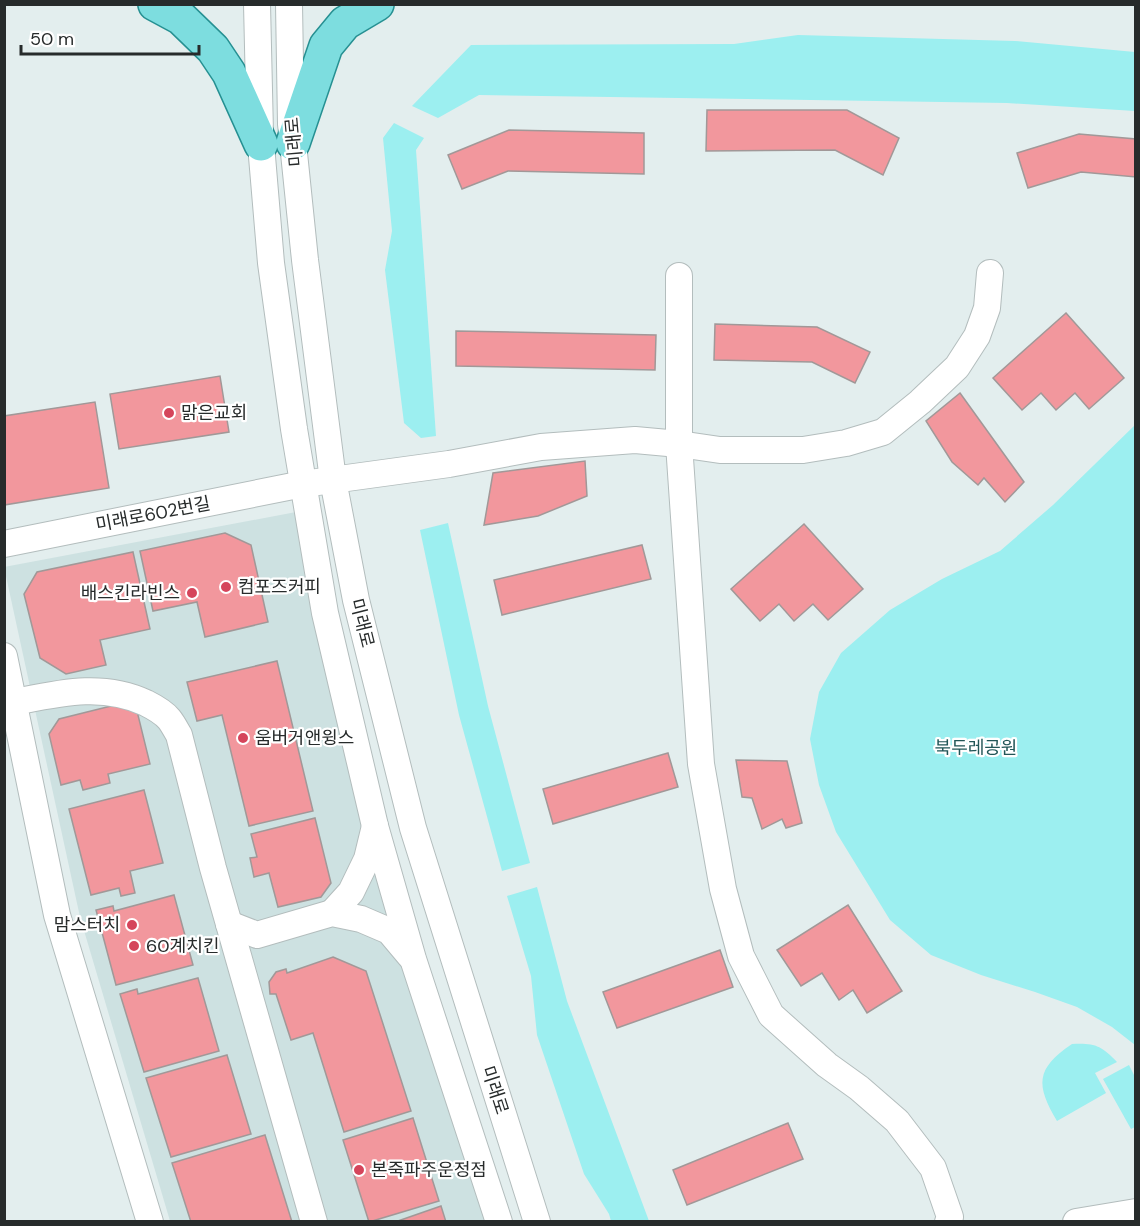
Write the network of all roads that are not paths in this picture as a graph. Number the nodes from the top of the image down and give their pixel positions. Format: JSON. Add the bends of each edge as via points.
{"nodes":[{"id":1,"x":155,"y":4,"type":"edge"},
{"id":2,"x":257,"y":4,"type":"edge"},
{"id":3,"x":289,"y":4,"type":"edge"},
{"id":4,"x":377,"y":4,"type":"edge"},
{"id":5,"x":293,"y":143,"type":"junction"},
{"id":6,"x":261,"y":144,"type":"junction"},
{"id":7,"x":990,"y":273,"type":"dead end"},
{"id":8,"x":679,"y":276,"type":"dead end"},
{"id":9,"x":679,"y":444,"type":"junction"},
{"id":10,"x":333,"y":480,"type":"junction"},
{"id":11,"x":303,"y":484,"type":"junction"},
{"id":12,"x":4,"y":544,"type":"edge"},
{"id":13,"x":4,"y":656,"type":"edge"},
{"id":14,"x":9,"y":703,"type":"edge"},
{"id":15,"x":375,"y":825,"type":"junction"},
{"id":16,"x":332,"y":913,"type":"junction"},
{"id":17,"x":229,"y":924,"type":"junction"},
{"id":18,"x":257,"y":935,"type":"junction"},
{"id":19,"x":413,"y":959,"type":"junction"},
{"id":20,"x":241,"y":963,"type":"junction"},
{"id":21,"x":1136,"y":1212,"type":"edge"},
{"id":22,"x":150,"y":1221,"type":"edge"},
{"id":23,"x":314,"y":1221,"type":"edge"},
{"id":24,"x":499,"y":1221,"type":"edge"},
{"id":25,"x":537,"y":1221,"type":"edge"},
{"id":26,"x":948,"y":1221,"type":"edge"},
{"id":27,"x":1076,"y":1221,"type":"edge"}],
"edges":[{"from":1,"to":6,"type":"main road","via":[[181,18],[213,49],[229,73]]},
{"from":2,"to":6,"type":"street","name":"미래로"},
{"from":3,"to":5,"type":"street","name":"미래로"},
{"from":4,"to":5,"type":"main road","via":[[345,22],[326,46]]},
{"from":5,"to":10,"type":"street","name":"미래로"},
{"from":6,"to":11,"type":"street","name":"미래로","via":[[271,263]]},
{"from":7,"to":9,"type":"street","name":"미래로602번길","via":[[987,308],[977,336],[957,367],[883,432],[803,450],[720,450]]},
{"from":8,"to":9,"type":"street"},
{"from":9,"to":10,"type":"street","name":"미래로602번길","via":[[634,440],[541,447]]},
{"from":9,"to":26,"type":"street","via":[[701,764],[723,889],[741,956],[771,1015],[897,1121],[933,1168],[950,1216]]},
{"from":10,"to":11,"type":"street","name":"미래로602번길"},
{"from":10,"to":25,"type":"street","name":"미래로","via":[[356,600],[413,828]]},
{"from":11,"to":12,"type":"street","name":"미래로602번길"},
{"from":11,"to":15,"type":"street","name":"미래로","via":[[325,613]]},
{"from":13,"to":14,"type":"street"},
{"from":14,"to":17,"type":"street","via":[[56,693],[129,695],[169,719],[179,735]]},
{"from":14,"to":22,"type":"street","via":[[57,915]]},
{"from":15,"to":16,"type":"street","via":[[367,859],[351,892]]},
{"from":15,"to":19,"type":"street","name":"미래로"},
{"from":16,"to":18,"type":"street"},
{"from":16,"to":19,"type":"street","via":[[389,931]]},
{"from":17,"to":18,"type":"street"},
{"from":17,"to":20,"type":"street"},
{"from":18,"to":20,"type":"street"},
{"from":19,"to":24,"type":"street","name":"미래로"},
{"from":20,"to":23,"type":"street"},
{"from":21,"to":27,"type":"street"}]}
